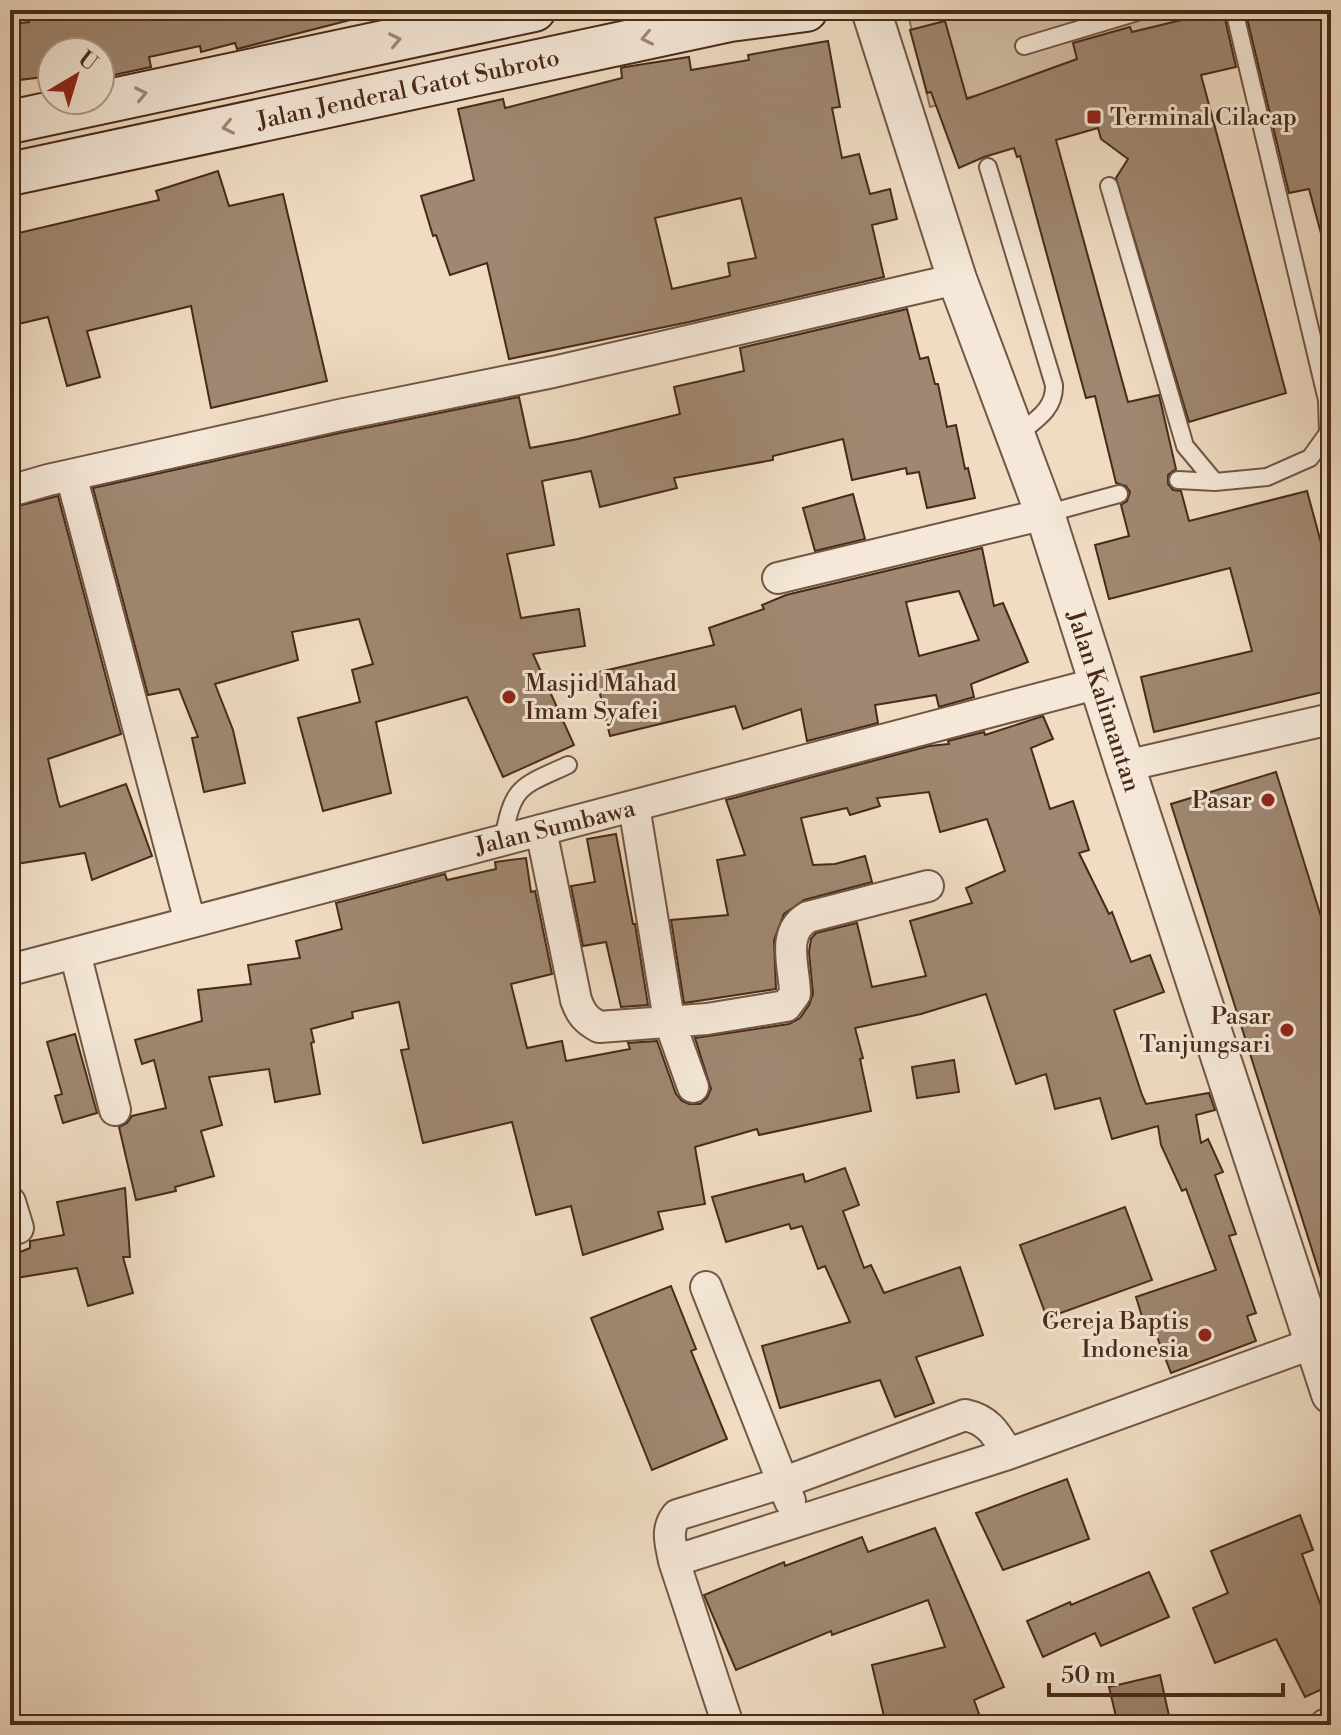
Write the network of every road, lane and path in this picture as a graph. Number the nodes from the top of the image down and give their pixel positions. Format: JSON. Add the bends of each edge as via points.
{"nodes":[{"id":1,"x":534,"y":10,"type":"edge"},
{"id":2,"x":806,"y":10,"type":"edge"},
{"id":3,"x":871,"y":10,"type":"edge"},
{"id":4,"x":1144,"y":10,"type":"edge"},
{"id":5,"x":1234,"y":10,"type":"edge"},
{"id":6,"x":1024,"y":46,"type":"dead end"},
{"id":7,"x":10,"y":122,"type":"edge"},
{"id":8,"x":988,"y":167,"type":"dead end"},
{"id":9,"x":10,"y":174,"type":"edge"},
{"id":10,"x":1109,"y":186,"type":"dead end"},
{"id":11,"x":957,"y":279,"type":"junction"},
{"id":12,"x":1017,"y":436,"type":"junction"},
{"id":13,"x":71,"y":475,"type":"junction"},
{"id":14,"x":1178,"y":480,"type":"dead end"},
{"id":15,"x":1215,"y":482,"type":"junction"},
{"id":16,"x":10,"y":491,"type":"edge"},
{"id":17,"x":1119,"y":494,"type":"dead end"},
{"id":18,"x":1045,"y":514,"type":"junction"},
{"id":19,"x":778,"y":578,"type":"dead end"},
{"id":20,"x":1099,"y":683,"type":"junction"},
{"id":21,"x":1330,"y":721,"type":"edge"},
{"id":22,"x":568,"y":765,"type":"dead end"},
{"id":23,"x":1125,"y":766,"type":"junction"},
{"id":24,"x":634,"y":806,"type":"junction"},
{"id":25,"x":541,"y":830,"type":"junction"},
{"id":26,"x":503,"y":840,"type":"junction"},
{"id":27,"x":928,"y":886,"type":"dead end"},
{"id":28,"x":190,"y":922,"type":"junction"},
{"id":29,"x":75,"y":953,"type":"junction"},
{"id":30,"x":10,"y":970,"type":"edge"},
{"id":31,"x":669,"y":1020,"type":"junction"},
{"id":32,"x":693,"y":1087,"type":"dead end"},
{"id":33,"x":115,"y":1110,"type":"dead end"},
{"id":34,"x":706,"y":1287,"type":"dead end"},
{"id":35,"x":1314,"y":1343,"type":"junction"},
{"id":36,"x":1329,"y":1385,"type":"edge"},
{"id":37,"x":1008,"y":1454,"type":"junction"},
{"id":38,"x":782,"y":1483,"type":"junction"},
{"id":39,"x":798,"y":1522,"type":"junction"},
{"id":40,"x":674,"y":1561,"type":"junction"},
{"id":41,"x":728,"y":1725,"type":"edge"}],
"edges":[{"from":7,"to":1,"type":"main road","one_way":true},
{"from":2,"to":9,"type":"main road","name":"Jalan Jenderal Gatot Subroto","one_way":true,"via":[[730,20]]},
{"from":3,"to":11,"type":"street","name":"Jalan Kalimantan"},
{"from":4,"to":6,"type":"lane"},
{"from":5,"to":15,"type":"lane","via":[[1327,400],[1328,433],[1310,458],[1267,477]]},
{"from":8,"to":12,"type":"lane","via":[[1054,385],[1050,406]]},
{"from":10,"to":15,"type":"lane","via":[[1185,446]]},
{"from":11,"to":12,"type":"street","name":"Jalan Kalimantan"},
{"from":11,"to":13,"type":"street"},
{"from":12,"to":18,"type":"street","name":"Jalan Kalimantan"},
{"from":13,"to":16,"type":"street"},
{"from":13,"to":28,"type":"street"},
{"from":14,"to":15,"type":"lane"},
{"from":17,"to":18,"type":"lane"},
{"from":18,"to":19,"type":"street"},
{"from":18,"to":20,"type":"street","name":"Jalan Kalimantan"},
{"from":20,"to":23,"type":"street","name":"Jalan Kalimantan"},
{"from":20,"to":24,"type":"street","name":"Jalan Sumbawa"},
{"from":21,"to":23,"type":"street"},
{"from":22,"to":26,"type":"lane","via":[[523,786],[508,809]]},
{"from":23,"to":35,"type":"street","name":"Jalan Kalimantan"},
{"from":24,"to":25,"type":"street","name":"Jalan Sumbawa"},
{"from":24,"to":31,"type":"street"},
{"from":25,"to":26,"type":"street","name":"Jalan Sumbawa"},
{"from":25,"to":31,"type":"street","via":[[581,1013],[599,1027]]},
{"from":26,"to":28,"type":"street","name":"Jalan Sumbawa"},
{"from":27,"to":31,"type":"street","via":[[799,921],[790,941],[795,994],[786,1006]]},
{"from":28,"to":29,"type":"street","name":"Jalan Sumbawa"},
{"from":29,"to":30,"type":"street","name":"Jalan Sumbawa"},
{"from":29,"to":33,"type":"street"},
{"from":31,"to":32,"type":"street"},
{"from":34,"to":38,"type":"street"},
{"from":35,"to":36,"type":"street","name":"Jalan Kalimantan"},
{"from":35,"to":37,"type":"street"},
{"from":37,"to":38,"type":"street","via":[[990,1425],[965,1415]]},
{"from":37,"to":39,"type":"street"},
{"from":38,"to":39,"type":"street"},
{"from":38,"to":40,"type":"street","via":[[677,1515],[669,1535]]},
{"from":39,"to":40,"type":"street"},
{"from":40,"to":41,"type":"street"}]}
